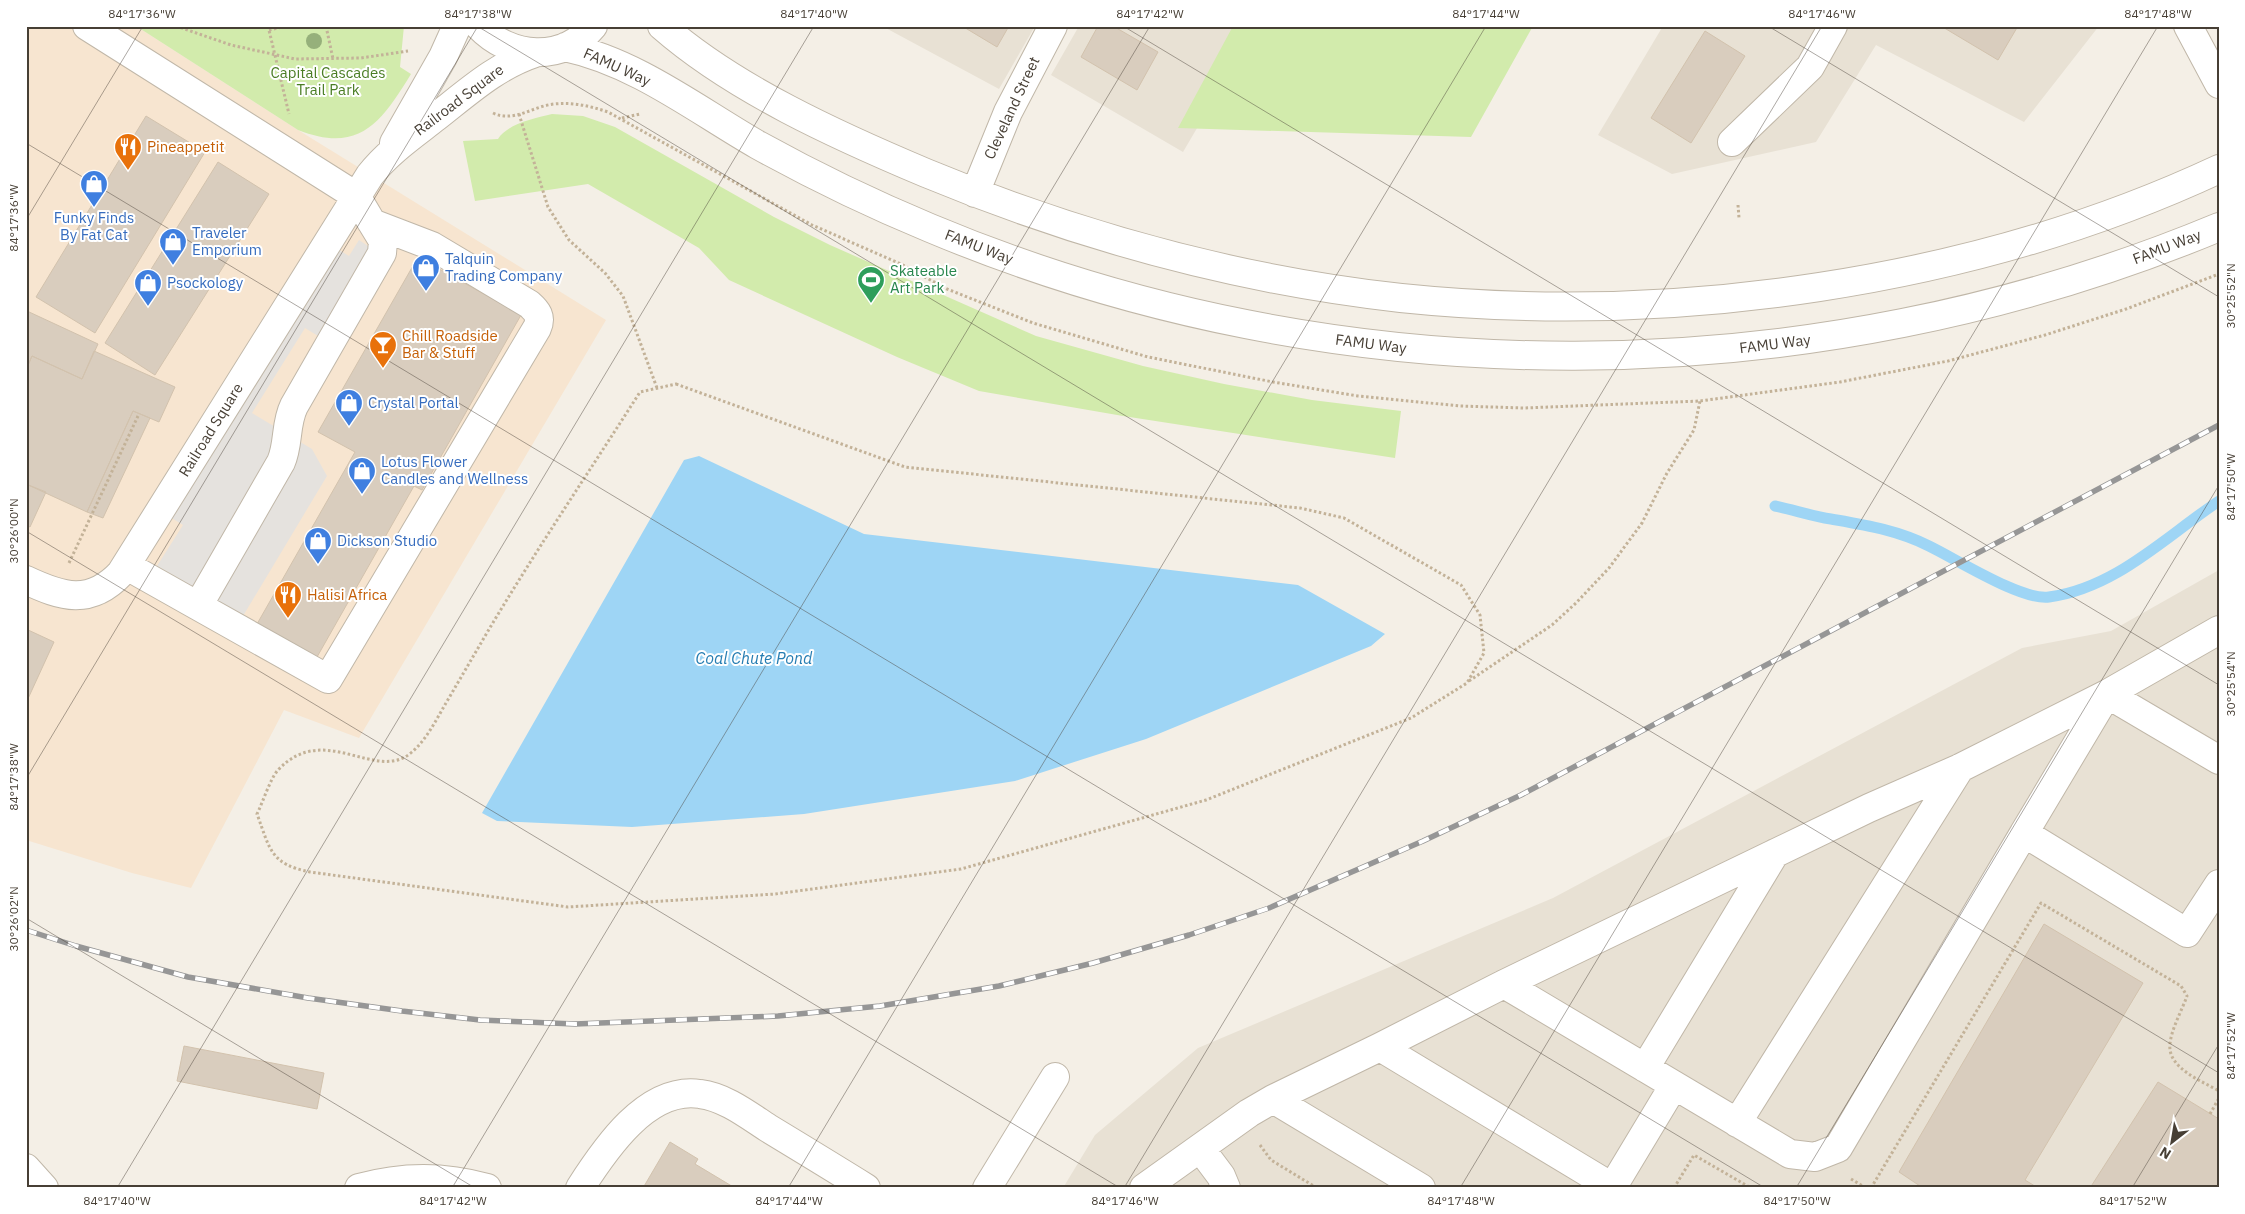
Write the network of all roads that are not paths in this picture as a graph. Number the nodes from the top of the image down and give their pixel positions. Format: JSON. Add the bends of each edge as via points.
{"nodes":[{"id":1,"x":87,"y":26,"type":"edge"},
{"id":2,"x":456,"y":26,"type":"edge"},
{"id":3,"x":479,"y":26,"type":"edge"},
{"id":4,"x":593,"y":26,"type":"edge"},
{"id":5,"x":662,"y":26,"type":"edge"},
{"id":6,"x":1053,"y":26,"type":"edge"},
{"id":7,"x":1833,"y":26,"type":"edge"},
{"id":8,"x":2188,"y":26,"type":"edge"},
{"id":9,"x":565,"y":47,"type":"junction"},
{"id":10,"x":535,"y":53,"type":"junction"},
{"id":11,"x":2219,"y":84,"type":"edge"},
{"id":12,"x":1732,"y":142,"type":"dead end"},
{"id":13,"x":387,"y":155,"type":"junction"},
{"id":14,"x":2219,"y":169,"type":"edge"},
{"id":15,"x":975,"y":193,"type":"junction"},
{"id":16,"x":356,"y":196,"type":"junction"},
{"id":17,"x":372,"y":223,"type":"junction"},
{"id":18,"x":2219,"y":227,"type":"edge"},
{"id":19,"x":127,"y":566,"type":"junction"},
{"id":20,"x":26,"y":580,"type":"edge"},
{"id":21,"x":198,"y":606,"type":"junction"},
{"id":22,"x":2219,"y":630,"type":"edge"},
{"id":23,"x":2106,"y":694,"type":"junction"},
{"id":24,"x":2219,"y":760,"type":"edge"},
{"id":25,"x":1960,"y":768,"type":"junction"},
{"id":26,"x":2024,"y":833,"type":"junction"},
{"id":27,"x":1775,"y":853,"type":"junction"},
{"id":28,"x":2219,"y":884,"type":"edge"},
{"id":29,"x":1504,"y":984,"type":"junction"},
{"id":30,"x":1380,"y":1047,"type":"junction"},
{"id":31,"x":1645,"y":1068,"type":"junction"},
{"id":32,"x":1055,"y":1077,"type":"dead end"},
{"id":33,"x":1674,"y":1086,"type":"junction"},
{"id":34,"x":1273,"y":1099,"type":"junction"},
{"id":35,"x":1737,"y":1123,"type":"junction"},
{"id":36,"x":1200,"y":1148,"type":"junction"},
{"id":37,"x":26,"y":1168,"type":"edge"},
{"id":38,"x":1612,"y":1187,"type":"edge"},
{"id":39,"x":44,"y":1188,"type":"edge"},
{"id":40,"x":360,"y":1188,"type":"edge"},
{"id":41,"x":488,"y":1188,"type":"edge"},
{"id":42,"x":580,"y":1188,"type":"edge"},
{"id":43,"x":866,"y":1188,"type":"edge"},
{"id":44,"x":987,"y":1188,"type":"edge"},
{"id":45,"x":1144,"y":1188,"type":"edge"},
{"id":46,"x":1226,"y":1188,"type":"edge"},
{"id":47,"x":1421,"y":1188,"type":"edge"}],
"edges":[{"from":1,"to":16,"type":"street"},
{"from":2,"to":13,"type":"street","name":"Railroad Square","via":[[443,57]]},
{"from":3,"to":10,"type":"street","name":"FAMU Way","via":[[496,42]]},
{"from":4,"to":9,"type":"street","name":"FAMU Way"},
{"from":5,"to":15,"type":"street","via":[[700,56],[798,113],[902,163]]},
{"from":6,"to":15,"type":"street","name":"Cleveland Street","via":[[1008,112]]},
{"from":7,"to":12,"type":"street","via":[[1810,67]]},
{"from":8,"to":11,"type":"street"},
{"from":9,"to":10,"type":"street","name":"FAMU Way"},
{"from":9,"to":18,"type":"street","name":"FAMU Way","via":[[616,64],[792,163],[880,206],[1032,268],[1126,297],[1200,315],[1313,337],[1422,351],[1629,356],[1734,349],[1828,337],[1926,320],[2018,297],[2104,270]]},
{"from":10,"to":13,"type":"street","name":"Railroad Square","via":[[483,79]]},
{"from":13,"to":16,"type":"street","name":"Railroad Square"},
{"from":14,"to":15,"type":"street","via":[[2073,226],[1934,265],[1836,284],[1706,299],[1615,305],[1457,303],[1304,283],[1141,248]]},
{"from":16,"to":17,"type":"street"},
{"from":16,"to":19,"type":"street","name":"Railroad Square"},
{"from":17,"to":21,"type":"street","via":[[383,241],[382,253],[294,406],[289,416],[286,451],[281,462]]},
{"from":17,"to":21,"type":"street","via":[[432,246],[529,304],[539,315],[540,322],[328,679]]},
{"from":19,"to":20,"type":"street","name":"Railroad Square","via":[[115,580],[91,594],[73,596],[54,592]]},
{"from":19,"to":21,"type":"street"},
{"from":22,"to":23,"type":"street"},
{"from":23,"to":24,"type":"street"},
{"from":23,"to":25,"type":"street"},
{"from":23,"to":26,"type":"street"},
{"from":25,"to":27,"type":"street"},
{"from":25,"to":35,"type":"street"},
{"from":26,"to":28,"type":"street","via":[[2187,933]]},
{"from":26,"to":35,"type":"street","via":[[1838,1148],[1815,1157],[1790,1154]]},
{"from":27,"to":29,"type":"street"},
{"from":27,"to":31,"type":"street"},
{"from":29,"to":30,"type":"street"},
{"from":29,"to":31,"type":"street"},
{"from":30,"to":34,"type":"street"},
{"from":30,"to":38,"type":"street"},
{"from":31,"to":33,"type":"street"},
{"from":32,"to":44,"type":"street"},
{"from":33,"to":35,"type":"street"},
{"from":33,"to":38,"type":"street"},
{"from":34,"to":36,"type":"street"},
{"from":34,"to":47,"type":"street"},
{"from":36,"to":45,"type":"street"},
{"from":36,"to":46,"type":"street"},
{"from":37,"to":39,"type":"street"},
{"from":40,"to":41,"type":"street","via":[[415,1178]]},
{"from":42,"to":43,"type":"street","via":[[610,1144],[630,1122],[662,1101],[682,1094],[700,1093],[730,1105]]}]}
